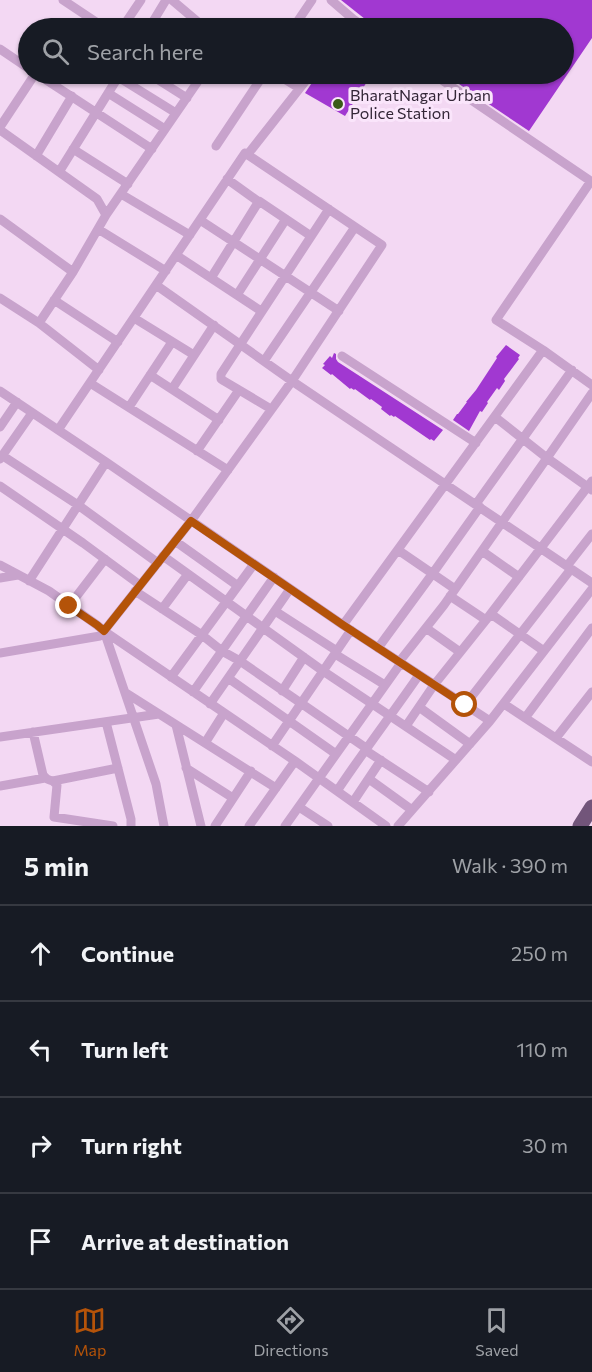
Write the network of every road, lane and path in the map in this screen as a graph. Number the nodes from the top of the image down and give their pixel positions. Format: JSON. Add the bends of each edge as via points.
{"nodes":[{"id":1,"x":63,"y":0,"type":"edge"},
{"id":2,"x":141,"y":0,"type":"edge"},
{"id":3,"x":166,"y":0,"type":"edge"},
{"id":4,"x":172,"y":0,"type":"edge"},
{"id":5,"x":312,"y":0,"type":"edge"},
{"id":6,"x":331,"y":0,"type":"edge"},
{"id":7,"x":78,"y":4,"type":"edge"},
{"id":8,"x":94,"y":18,"type":"edge"},
{"id":9,"x":129,"y":18,"type":"edge"},
{"id":10,"x":155,"y":18,"type":"edge"},
{"id":11,"x":193,"y":18,"type":"edge"},
{"id":12,"x":300,"y":18,"type":"edge"},
{"id":13,"x":351,"y":18,"type":"edge"},
{"id":14,"x":1,"y":53,"type":"edge"},
{"id":15,"x":18,"y":62,"type":"edge"},
{"id":16,"x":29,"y":84,"type":"edge"},
{"id":17,"x":52,"y":84,"type":"edge"},
{"id":18,"x":114,"y":84,"type":"edge"},
{"id":19,"x":133,"y":84,"type":"edge"},
{"id":20,"x":165,"y":84,"type":"edge"},
{"id":21,"x":195,"y":84,"type":"edge"},
{"id":22,"x":257,"y":84,"type":"edge"},
{"id":23,"x":292,"y":84,"type":"edge"},
{"id":24,"x":302,"y":84,"type":"edge"},
{"id":25,"x":448,"y":84,"type":"edge"},
{"id":26,"x":299,"y":88,"type":"junction"},
{"id":27,"x":108,"y":93,"type":"junction"},
{"id":28,"x":72,"y":96,"type":"junction"},
{"id":29,"x":187,"y":98,"type":"junction"},
{"id":30,"x":96,"y":112,"type":"junction"},
{"id":31,"x":176,"y":112,"type":"junction"},
{"id":32,"x":0,"y":129,"type":"edge"},
{"id":33,"x":165,"y":129,"type":"junction"},
{"id":34,"x":216,"y":146,"type":"dead end"},
{"id":35,"x":73,"y":149,"type":"junction"},
{"id":36,"x":152,"y":149,"type":"junction"},
{"id":37,"x":248,"y":154,"type":"junction"},
{"id":38,"x":36,"y":156,"type":"junction"},
{"id":39,"x":59,"y":172,"type":"junction"},
{"id":40,"x":227,"y":179,"type":"junction"},
{"id":41,"x":592,"y":182,"type":"edge"},
{"id":42,"x":128,"y":184,"type":"junction"},
{"id":43,"x":121,"y":194,"type":"junction"},
{"id":44,"x":259,"y":202,"type":"junction"},
{"id":45,"x":329,"y":209,"type":"junction"},
{"id":46,"x":106,"y":216,"type":"junction"},
{"id":47,"x":0,"y":219,"type":"edge"},
{"id":48,"x":286,"y":219,"type":"junction"},
{"id":49,"x":200,"y":220,"type":"junction"},
{"id":50,"x":355,"y":227,"type":"junction"},
{"id":51,"x":98,"y":229,"type":"junction"},
{"id":52,"x":190,"y":235,"type":"junction"},
{"id":53,"x":311,"y":236,"type":"junction"},
{"id":54,"x":234,"y":241,"type":"junction"},
{"id":55,"x":176,"y":255,"type":"junction"},
{"id":56,"x":260,"y":258,"type":"junction"},
{"id":57,"x":166,"y":271,"type":"junction"},
{"id":58,"x":73,"y":272,"type":"junction"},
{"id":59,"x":285,"y":275,"type":"junction"},
{"id":60,"x":211,"y":278,"type":"junction"},
{"id":61,"x":156,"y":285,"type":"junction"},
{"id":62,"x":311,"y":292,"type":"junction"},
{"id":63,"x":237,"y":295,"type":"junction"},
{"id":64,"x":0,"y":298,"type":"edge"},
{"id":65,"x":54,"y":300,"type":"junction"},
{"id":66,"x":261,"y":311,"type":"junction"},
{"id":67,"x":339,"y":311,"type":"junction"},
{"id":68,"x":134,"y":318,"type":"junction"},
{"id":69,"x":39,"y":323,"type":"junction"},
{"id":70,"x":214,"y":325,"type":"junction"},
{"id":71,"x":118,"y":342,"type":"junction"},
{"id":72,"x":172,"y":342,"type":"junction"},
{"id":73,"x":240,"y":344,"type":"junction"},
{"id":74,"x":543,"y":350,"type":"junction"},
{"id":75,"x":194,"y":355,"type":"junction"},
{"id":76,"x":342,"y":356,"type":"dead end"},
{"id":77,"x":264,"y":361,"type":"junction"},
{"id":78,"x":99,"y":370,"type":"junction"},
{"id":79,"x":572,"y":370,"type":"junction"},
{"id":80,"x":150,"y":375,"type":"junction"},
{"id":81,"x":292,"y":381,"type":"junction"},
{"id":82,"x":90,"y":383,"type":"junction"},
{"id":83,"x":592,"y":385,"type":"edge"},
{"id":84,"x":172,"y":389,"type":"junction"},
{"id":85,"x":239,"y":390,"type":"junction"},
{"id":86,"x":0,"y":391,"type":"edge"},
{"id":87,"x":592,"y":393,"type":"edge"},
{"id":88,"x":17,"y":402,"type":"junction"},
{"id":89,"x":129,"y":407,"type":"junction"},
{"id":90,"x":272,"y":409,"type":"junction"},
{"id":91,"x":32,"y":413,"type":"junction"},
{"id":92,"x":495,"y":417,"type":"junction"},
{"id":93,"x":219,"y":420,"type":"junction"},
{"id":94,"x":0,"y":427,"type":"edge"},
{"id":95,"x":58,"y":430,"type":"junction"},
{"id":96,"x":523,"y":439,"type":"junction"},
{"id":97,"x":476,"y":443,"type":"junction"},
{"id":98,"x":197,"y":451,"type":"junction"},
{"id":99,"x":1,"y":458,"type":"edge"},
{"id":100,"x":547,"y":458,"type":"junction"},
{"id":101,"x":106,"y":462,"type":"junction"},
{"id":102,"x":228,"y":470,"type":"junction"},
{"id":103,"x":446,"y":484,"type":"junction"},
{"id":104,"x":0,"y":486,"type":"edge"},
{"id":105,"x":590,"y":486,"type":"edge"},
{"id":106,"x":78,"y":505,"type":"junction"},
{"id":107,"x":478,"y":506,"type":"junction"},
{"id":108,"x":191,"y":521,"type":"junction"},
{"id":109,"x":501,"y":522,"type":"junction"},
{"id":110,"x":63,"y":529,"type":"junction"},
{"id":111,"x":592,"y":534,"type":"edge"},
{"id":112,"x":175,"y":541,"type":"junction"},
{"id":113,"x":541,"y":549,"type":"junction"},
{"id":114,"x":398,"y":550,"type":"junction"},
{"id":115,"x":482,"y":551,"type":"junction"},
{"id":116,"x":105,"y":559,"type":"junction"},
{"id":117,"x":160,"y":560,"type":"junction"},
{"id":118,"x":254,"y":564,"type":"junction"},
{"id":119,"x":0,"y":565,"type":"edge"},
{"id":120,"x":569,"y":567,"type":"junction"},
{"id":121,"x":433,"y":573,"type":"junction"},
{"id":122,"x":188,"y":574,"type":"junction"},
{"id":123,"x":18,"y":575,"type":"junction"},
{"id":124,"x":519,"y":577,"type":"junction"},
{"id":125,"x":0,"y":578,"type":"edge"},
{"id":126,"x":274,"y":578,"type":"junction"},
{"id":127,"x":29,"y":581,"type":"junction"},
{"id":128,"x":592,"y":583,"type":"edge"},
{"id":129,"x":238,"y":586,"type":"junction"},
{"id":130,"x":138,"y":588,"type":"junction"},
{"id":131,"x":290,"y":589,"type":"junction"},
{"id":132,"x":592,"y":589,"type":"edge"},
{"id":133,"x":453,"y":592,"type":"junction"},
{"id":134,"x":227,"y":602,"type":"junction"},
{"id":135,"x":69,"y":606,"type":"junction"},
{"id":136,"x":162,"y":609,"type":"junction"},
{"id":137,"x":275,"y":610,"type":"junction"},
{"id":138,"x":246,"y":616,"type":"junction"},
{"id":139,"x":489,"y":617,"type":"junction"},
{"id":140,"x":263,"y":628,"type":"junction"},
{"id":141,"x":347,"y":628,"type":"junction"},
{"id":142,"x":426,"y":628,"type":"junction"},
{"id":143,"x":592,"y":628,"type":"edge"},
{"id":144,"x":104,"y":631,"type":"junction"},
{"id":145,"x":521,"y":634,"type":"junction"},
{"id":146,"x":202,"y":635,"type":"junction"},
{"id":147,"x":378,"y":648,"type":"junction"},
{"id":148,"x":1,"y":650,"type":"edge"},
{"id":149,"x":222,"y":651,"type":"junction"},
{"id":150,"x":544,"y":651,"type":"junction"},
{"id":151,"x":336,"y":652,"type":"junction"},
{"id":152,"x":460,"y":652,"type":"junction"},
{"id":153,"x":304,"y":657,"type":"junction"},
{"id":154,"x":240,"y":661,"type":"junction"},
{"id":155,"x":400,"y":662,"type":"junction"},
{"id":156,"x":323,"y":671,"type":"junction"},
{"id":157,"x":419,"y":675,"type":"junction"},
{"id":158,"x":171,"y":677,"type":"junction"},
{"id":159,"x":228,"y":678,"type":"junction"},
{"id":160,"x":434,"y":685,"type":"junction"},
{"id":161,"x":385,"y":686,"type":"junction"},
{"id":162,"x":282,"y":691,"type":"junction"},
{"id":163,"x":193,"y":692,"type":"junction"},
{"id":164,"x":592,"y":692,"type":"edge"},
{"id":165,"x":126,"y":693,"type":"junction"},
{"id":166,"x":372,"y":703,"type":"junction"},
{"id":167,"x":210,"y":704,"type":"junction"},
{"id":168,"x":301,"y":704,"type":"junction"},
{"id":169,"x":504,"y":704,"type":"junction"},
{"id":170,"x":465,"y":705,"type":"junction"},
{"id":171,"x":419,"y":707,"type":"junction"},
{"id":172,"x":224,"y":713,"type":"junction"},
{"id":173,"x":159,"y":714,"type":"junction"},
{"id":174,"x":392,"y":716,"type":"junction"},
{"id":175,"x":134,"y":718,"type":"junction"},
{"id":176,"x":525,"y":718,"type":"junction"},
{"id":177,"x":289,"y":721,"type":"junction"},
{"id":178,"x":490,"y":721,"type":"junction"},
{"id":179,"x":106,"y":722,"type":"junction"},
{"id":180,"x":176,"y":725,"type":"junction"},
{"id":181,"x":406,"y":726,"type":"junction"},
{"id":182,"x":33,"y":732,"type":"junction"},
{"id":183,"x":0,"y":737,"type":"edge"},
{"id":184,"x":348,"y":737,"type":"junction"},
{"id":185,"x":556,"y":738,"type":"junction"},
{"id":186,"x":205,"y":743,"type":"junction"},
{"id":187,"x":470,"y":744,"type":"junction"},
{"id":188,"x":272,"y":746,"type":"junction"},
{"id":189,"x":365,"y":749,"type":"junction"},
{"id":190,"x":336,"y":754,"type":"junction"},
{"id":191,"x":381,"y":760,"type":"junction"},
{"id":192,"x":456,"y":760,"type":"junction"},
{"id":193,"x":295,"y":761,"type":"junction"},
{"id":194,"x":592,"y":762,"type":"edge"},
{"id":195,"x":118,"y":768,"type":"junction"},
{"id":196,"x":186,"y":768,"type":"junction"},
{"id":197,"x":251,"y":771,"type":"junction"},
{"id":198,"x":319,"y":778,"type":"junction"},
{"id":199,"x":369,"y":778,"type":"junction"},
{"id":200,"x":49,"y":779,"type":"junction"},
{"id":201,"x":0,"y":786,"type":"edge"},
{"id":202,"x":276,"y":788,"type":"junction"},
{"id":203,"x":337,"y":791,"type":"junction"},
{"id":204,"x":429,"y":792,"type":"junction"},
{"id":205,"x":233,"y":798,"type":"junction"},
{"id":206,"x":352,"y":802,"type":"junction"},
{"id":207,"x":299,"y":807,"type":"junction"},
{"id":208,"x":592,"y":807,"type":"edge"},
{"id":209,"x":412,"y":810,"type":"junction"},
{"id":210,"x":113,"y":826,"type":"edge"},
{"id":211,"x":131,"y":826,"type":"edge"},
{"id":212,"x":164,"y":826,"type":"edge"},
{"id":213,"x":201,"y":826,"type":"edge"},
{"id":214,"x":215,"y":826,"type":"edge"},
{"id":215,"x":249,"y":826,"type":"edge"},
{"id":216,"x":285,"y":826,"type":"edge"},
{"id":217,"x":328,"y":826,"type":"edge"},
{"id":218,"x":386,"y":826,"type":"edge"},
{"id":219,"x":398,"y":826,"type":"edge"},
{"id":220,"x":580,"y":826,"type":"edge"}],
"edges":[{"from":1,"to":7,"type":"street"},
{"from":2,"to":9,"type":"street"},
{"from":3,"to":10,"type":"street"},
{"from":4,"to":11,"type":"street"},
{"from":5,"to":12,"type":"street"},
{"from":6,"to":13,"type":"street"},
{"from":7,"to":8,"type":"street"},
{"from":14,"to":15,"type":"street"},
{"from":16,"to":32,"type":"street"},
{"from":17,"to":28,"type":"street"},
{"from":18,"to":27,"type":"street"},
{"from":19,"to":31,"type":"street"},
{"from":20,"to":29,"type":"street"},
{"from":21,"to":29,"type":"street"},
{"from":22,"to":34,"type":"street"},
{"from":23,"to":26,"type":"street"},
{"from":24,"to":26,"type":"street"},
{"from":25,"to":41,"type":"street"},
{"from":26,"to":37,"type":"street"},
{"from":27,"to":30,"type":"street"},
{"from":27,"to":33,"type":"street"},
{"from":28,"to":30,"type":"street"},
{"from":28,"to":38,"type":"street"},
{"from":29,"to":31,"type":"street"},
{"from":30,"to":35,"type":"street"},
{"from":30,"to":36,"type":"street"},
{"from":31,"to":33,"type":"street"},
{"from":32,"to":38,"type":"street"},
{"from":33,"to":36,"type":"street"},
{"from":35,"to":39,"type":"street"},
{"from":35,"to":42,"type":"street"},
{"from":36,"to":42,"type":"street"},
{"from":37,"to":40,"type":"street"},
{"from":37,"to":45,"type":"street"},
{"from":38,"to":39,"type":"street"},
{"from":39,"to":46,"type":"street","via":[[97,199]]},
{"from":40,"to":44,"type":"street"},
{"from":40,"to":49,"type":"street"},
{"from":41,"to":74,"type":"street","via":[[496,320]]},
{"from":42,"to":43,"type":"street"},
{"from":43,"to":46,"type":"street"},
{"from":43,"to":52,"type":"street"},
{"from":44,"to":48,"type":"street"},
{"from":44,"to":54,"type":"street"},
{"from":45,"to":50,"type":"street"},
{"from":45,"to":53,"type":"street"},
{"from":46,"to":51,"type":"street"},
{"from":47,"to":58,"type":"street"},
{"from":48,"to":53,"type":"street"},
{"from":48,"to":56,"type":"street"},
{"from":49,"to":52,"type":"street"},
{"from":49,"to":54,"type":"street"},
{"from":50,"to":62,"type":"street"},
{"from":50,"to":67,"type":"street","via":[[382,245]]},
{"from":51,"to":57,"type":"street"},
{"from":51,"to":58,"type":"street"},
{"from":52,"to":55,"type":"street"},
{"from":53,"to":59,"type":"street"},
{"from":54,"to":56,"type":"street"},
{"from":54,"to":60,"type":"street"},
{"from":55,"to":57,"type":"street"},
{"from":55,"to":60,"type":"street"},
{"from":56,"to":59,"type":"street"},
{"from":56,"to":63,"type":"street"},
{"from":57,"to":61,"type":"street"},
{"from":58,"to":65,"type":"street"},
{"from":59,"to":62,"type":"street"},
{"from":59,"to":66,"type":"street"},
{"from":60,"to":63,"type":"street"},
{"from":61,"to":68,"type":"street"},
{"from":61,"to":70,"type":"street"},
{"from":62,"to":67,"type":"street"},
{"from":62,"to":77,"type":"street"},
{"from":63,"to":66,"type":"street"},
{"from":64,"to":69,"type":"street"},
{"from":65,"to":69,"type":"street"},
{"from":65,"to":71,"type":"street"},
{"from":66,"to":73,"type":"street"},
{"from":67,"to":81,"type":"street"},
{"from":68,"to":71,"type":"street"},
{"from":68,"to":72,"type":"street"},
{"from":69,"to":78,"type":"street"},
{"from":70,"to":73,"type":"street"},
{"from":70,"to":75,"type":"street"},
{"from":71,"to":78,"type":"street"},
{"from":72,"to":75,"type":"street"},
{"from":72,"to":80,"type":"street"},
{"from":73,"to":77,"type":"street"},
{"from":73,"to":85,"type":"street","via":[[220,376]]},
{"from":74,"to":79,"type":"street"},
{"from":74,"to":92,"type":"street"},
{"from":75,"to":84,"type":"street"},
{"from":76,"to":97,"type":"street"},
{"from":77,"to":81,"type":"street"},
{"from":78,"to":82,"type":"street"},
{"from":79,"to":83,"type":"street"},
{"from":79,"to":96,"type":"street"},
{"from":80,"to":84,"type":"street"},
{"from":80,"to":89,"type":"street"},
{"from":81,"to":90,"type":"street"},
{"from":81,"to":103,"type":"street"},
{"from":82,"to":89,"type":"street"},
{"from":82,"to":95,"type":"street"},
{"from":84,"to":93,"type":"street"},
{"from":85,"to":90,"type":"street"},
{"from":85,"to":93,"type":"street"},
{"from":86,"to":88,"type":"street"},
{"from":87,"to":100,"type":"street"},
{"from":88,"to":91,"type":"street"},
{"from":88,"to":94,"type":"street"},
{"from":89,"to":98,"type":"street"},
{"from":90,"to":102,"type":"street"},
{"from":91,"to":95,"type":"street"},
{"from":91,"to":99,"type":"street"},
{"from":92,"to":96,"type":"street"},
{"from":92,"to":97,"type":"street"},
{"from":93,"to":98,"type":"street"},
{"from":95,"to":101,"type":"street"},
{"from":96,"to":100,"type":"street"},
{"from":96,"to":107,"type":"street"},
{"from":97,"to":103,"type":"street"},
{"from":98,"to":102,"type":"street"},
{"from":99,"to":106,"type":"street"},
{"from":100,"to":105,"type":"street"},
{"from":100,"to":109,"type":"street"},
{"from":101,"to":106,"type":"street"},
{"from":101,"to":108,"type":"street"},
{"from":102,"to":108,"type":"street"},
{"from":103,"to":107,"type":"street"},
{"from":103,"to":114,"type":"street"},
{"from":104,"to":110,"type":"street"},
{"from":105,"to":113,"type":"street"},
{"from":106,"to":110,"type":"street"},
{"from":106,"to":117,"type":"street"},
{"from":107,"to":109,"type":"street"},
{"from":107,"to":121,"type":"street"},
{"from":108,"to":112,"type":"street"},
{"from":108,"to":118,"type":"street"},
{"from":109,"to":113,"type":"street"},
{"from":109,"to":115,"type":"street"},
{"from":110,"to":116,"type":"street"},
{"from":110,"to":127,"type":"street"},
{"from":111,"to":120,"type":"street"},
{"from":112,"to":117,"type":"street"},
{"from":112,"to":129,"type":"street"},
{"from":113,"to":120,"type":"street"},
{"from":113,"to":124,"type":"street"},
{"from":114,"to":121,"type":"street"},
{"from":114,"to":141,"type":"street"},
{"from":115,"to":124,"type":"street"},
{"from":115,"to":133,"type":"street"},
{"from":116,"to":130,"type":"street"},
{"from":116,"to":135,"type":"street"},
{"from":117,"to":122,"type":"street"},
{"from":117,"to":130,"type":"street"},
{"from":118,"to":126,"type":"street"},
{"from":118,"to":129,"type":"street"},
{"from":119,"to":123,"type":"street"},
{"from":120,"to":128,"type":"street"},
{"from":120,"to":145,"type":"street"},
{"from":121,"to":133,"type":"street"},
{"from":121,"to":147,"type":"street"},
{"from":122,"to":134,"type":"street"},
{"from":122,"to":136,"type":"street"},
{"from":123,"to":125,"type":"street"},
{"from":123,"to":127,"type":"street"},
{"from":124,"to":139,"type":"street"},
{"from":126,"to":131,"type":"street"},
{"from":126,"to":138,"type":"street"},
{"from":127,"to":135,"type":"street"},
{"from":129,"to":134,"type":"street"},
{"from":130,"to":136,"type":"street"},
{"from":130,"to":144,"type":"street"},
{"from":131,"to":137,"type":"street"},
{"from":131,"to":141,"type":"street"},
{"from":132,"to":150,"type":"street"},
{"from":133,"to":139,"type":"street"},
{"from":133,"to":142,"type":"street"},
{"from":134,"to":138,"type":"street"},
{"from":134,"to":146,"type":"street"},
{"from":135,"to":144,"type":"street"},
{"from":136,"to":146,"type":"street"},
{"from":137,"to":140,"type":"street"},
{"from":137,"to":151,"type":"street"},
{"from":138,"to":140,"type":"street"},
{"from":138,"to":149,"type":"street"},
{"from":139,"to":145,"type":"street"},
{"from":139,"to":152,"type":"street"},
{"from":140,"to":153,"type":"street"},
{"from":140,"to":154,"type":"street"},
{"from":141,"to":147,"type":"street"},
{"from":141,"to":151,"type":"street"},
{"from":142,"to":152,"type":"street"},
{"from":142,"to":155,"type":"street"},
{"from":143,"to":176,"type":"street"},
{"from":144,"to":148,"type":"street","via":[[100,636]]},
{"from":144,"to":158,"type":"street"},
{"from":144,"to":165,"type":"street"},
{"from":145,"to":150,"type":"street"},
{"from":145,"to":170,"type":"street"},
{"from":146,"to":149,"type":"street"},
{"from":146,"to":158,"type":"street"},
{"from":147,"to":155,"type":"street"},
{"from":149,"to":154,"type":"street"},
{"from":149,"to":163,"type":"street"},
{"from":150,"to":169,"type":"street"},
{"from":151,"to":156,"type":"street"},
{"from":151,"to":161,"type":"street"},
{"from":152,"to":160,"type":"street"},
{"from":153,"to":156,"type":"street"},
{"from":153,"to":162,"type":"street"},
{"from":154,"to":159,"type":"street"},
{"from":154,"to":162,"type":"street"},
{"from":155,"to":157,"type":"street"},
{"from":155,"to":161,"type":"street"},
{"from":156,"to":166,"type":"street"},
{"from":156,"to":168,"type":"street"},
{"from":157,"to":160,"type":"street"},
{"from":157,"to":174,"type":"street"},
{"from":158,"to":163,"type":"street"},
{"from":159,"to":167,"type":"street"},
{"from":159,"to":177,"type":"street"},
{"from":160,"to":170,"type":"street"},
{"from":160,"to":171,"type":"street"},
{"from":161,"to":166,"type":"street"},
{"from":162,"to":168,"type":"street"},
{"from":163,"to":167,"type":"street"},
{"from":164,"to":185,"type":"street"},
{"from":165,"to":173,"type":"street"},
{"from":165,"to":175,"type":"street"},
{"from":166,"to":174,"type":"street"},
{"from":166,"to":184,"type":"street"},
{"from":167,"to":172,"type":"street"},
{"from":168,"to":177,"type":"street"},
{"from":168,"to":184,"type":"street"},
{"from":169,"to":176,"type":"street"},
{"from":169,"to":178,"type":"street"},
{"from":170,"to":178,"type":"street"},
{"from":171,"to":181,"type":"street"},
{"from":171,"to":187,"type":"street"},
{"from":172,"to":186,"type":"street"},
{"from":172,"to":188,"type":"street"},
{"from":173,"to":175,"type":"street"},
{"from":173,"to":180,"type":"street"},
{"from":174,"to":181,"type":"street"},
{"from":174,"to":189,"type":"street"},
{"from":175,"to":179,"type":"street"},
{"from":175,"to":212,"type":"street","via":[[156,784]]},
{"from":176,"to":185,"type":"street"},
{"from":177,"to":188,"type":"street"},
{"from":177,"to":190,"type":"street"},
{"from":178,"to":187,"type":"street"},
{"from":179,"to":182,"type":"street"},
{"from":179,"to":195,"type":"street"},
{"from":180,"to":186,"type":"street"},
{"from":180,"to":196,"type":"street"},
{"from":181,"to":192,"type":"street"},
{"from":182,"to":183,"type":"street"},
{"from":182,"to":200,"type":"street"},
{"from":184,"to":189,"type":"street"},
{"from":184,"to":190,"type":"street"},
{"from":185,"to":194,"type":"street"},
{"from":186,"to":197,"type":"street"},
{"from":187,"to":192,"type":"street"},
{"from":188,"to":193,"type":"street"},
{"from":189,"to":191,"type":"street"},
{"from":189,"to":203,"type":"street"},
{"from":190,"to":198,"type":"street"},
{"from":191,"to":199,"type":"street"},
{"from":191,"to":204,"type":"street"},
{"from":192,"to":204,"type":"street"},
{"from":193,"to":198,"type":"street"},
{"from":193,"to":202,"type":"street"},
{"from":195,"to":200,"type":"street"},
{"from":195,"to":211,"type":"street"},
{"from":196,"to":205,"type":"street"},
{"from":196,"to":213,"type":"street"},
{"from":197,"to":202,"type":"street"},
{"from":197,"to":205,"type":"street"},
{"from":198,"to":203,"type":"street"},
{"from":198,"to":207,"type":"street"},
{"from":199,"to":206,"type":"street"},
{"from":199,"to":209,"type":"street"},
{"from":200,"to":201,"type":"street"},
{"from":200,"to":210,"type":"street","via":[[57,785],[54,817]]},
{"from":202,"to":215,"type":"street"},
{"from":203,"to":206,"type":"street"},
{"from":204,"to":209,"type":"street"},
{"from":205,"to":214,"type":"street"},
{"from":206,"to":218,"type":"street"},
{"from":207,"to":216,"type":"street"},
{"from":207,"to":217,"type":"street"},
{"from":208,"to":220,"type":"main road"},
{"from":209,"to":219,"type":"street"}]}
